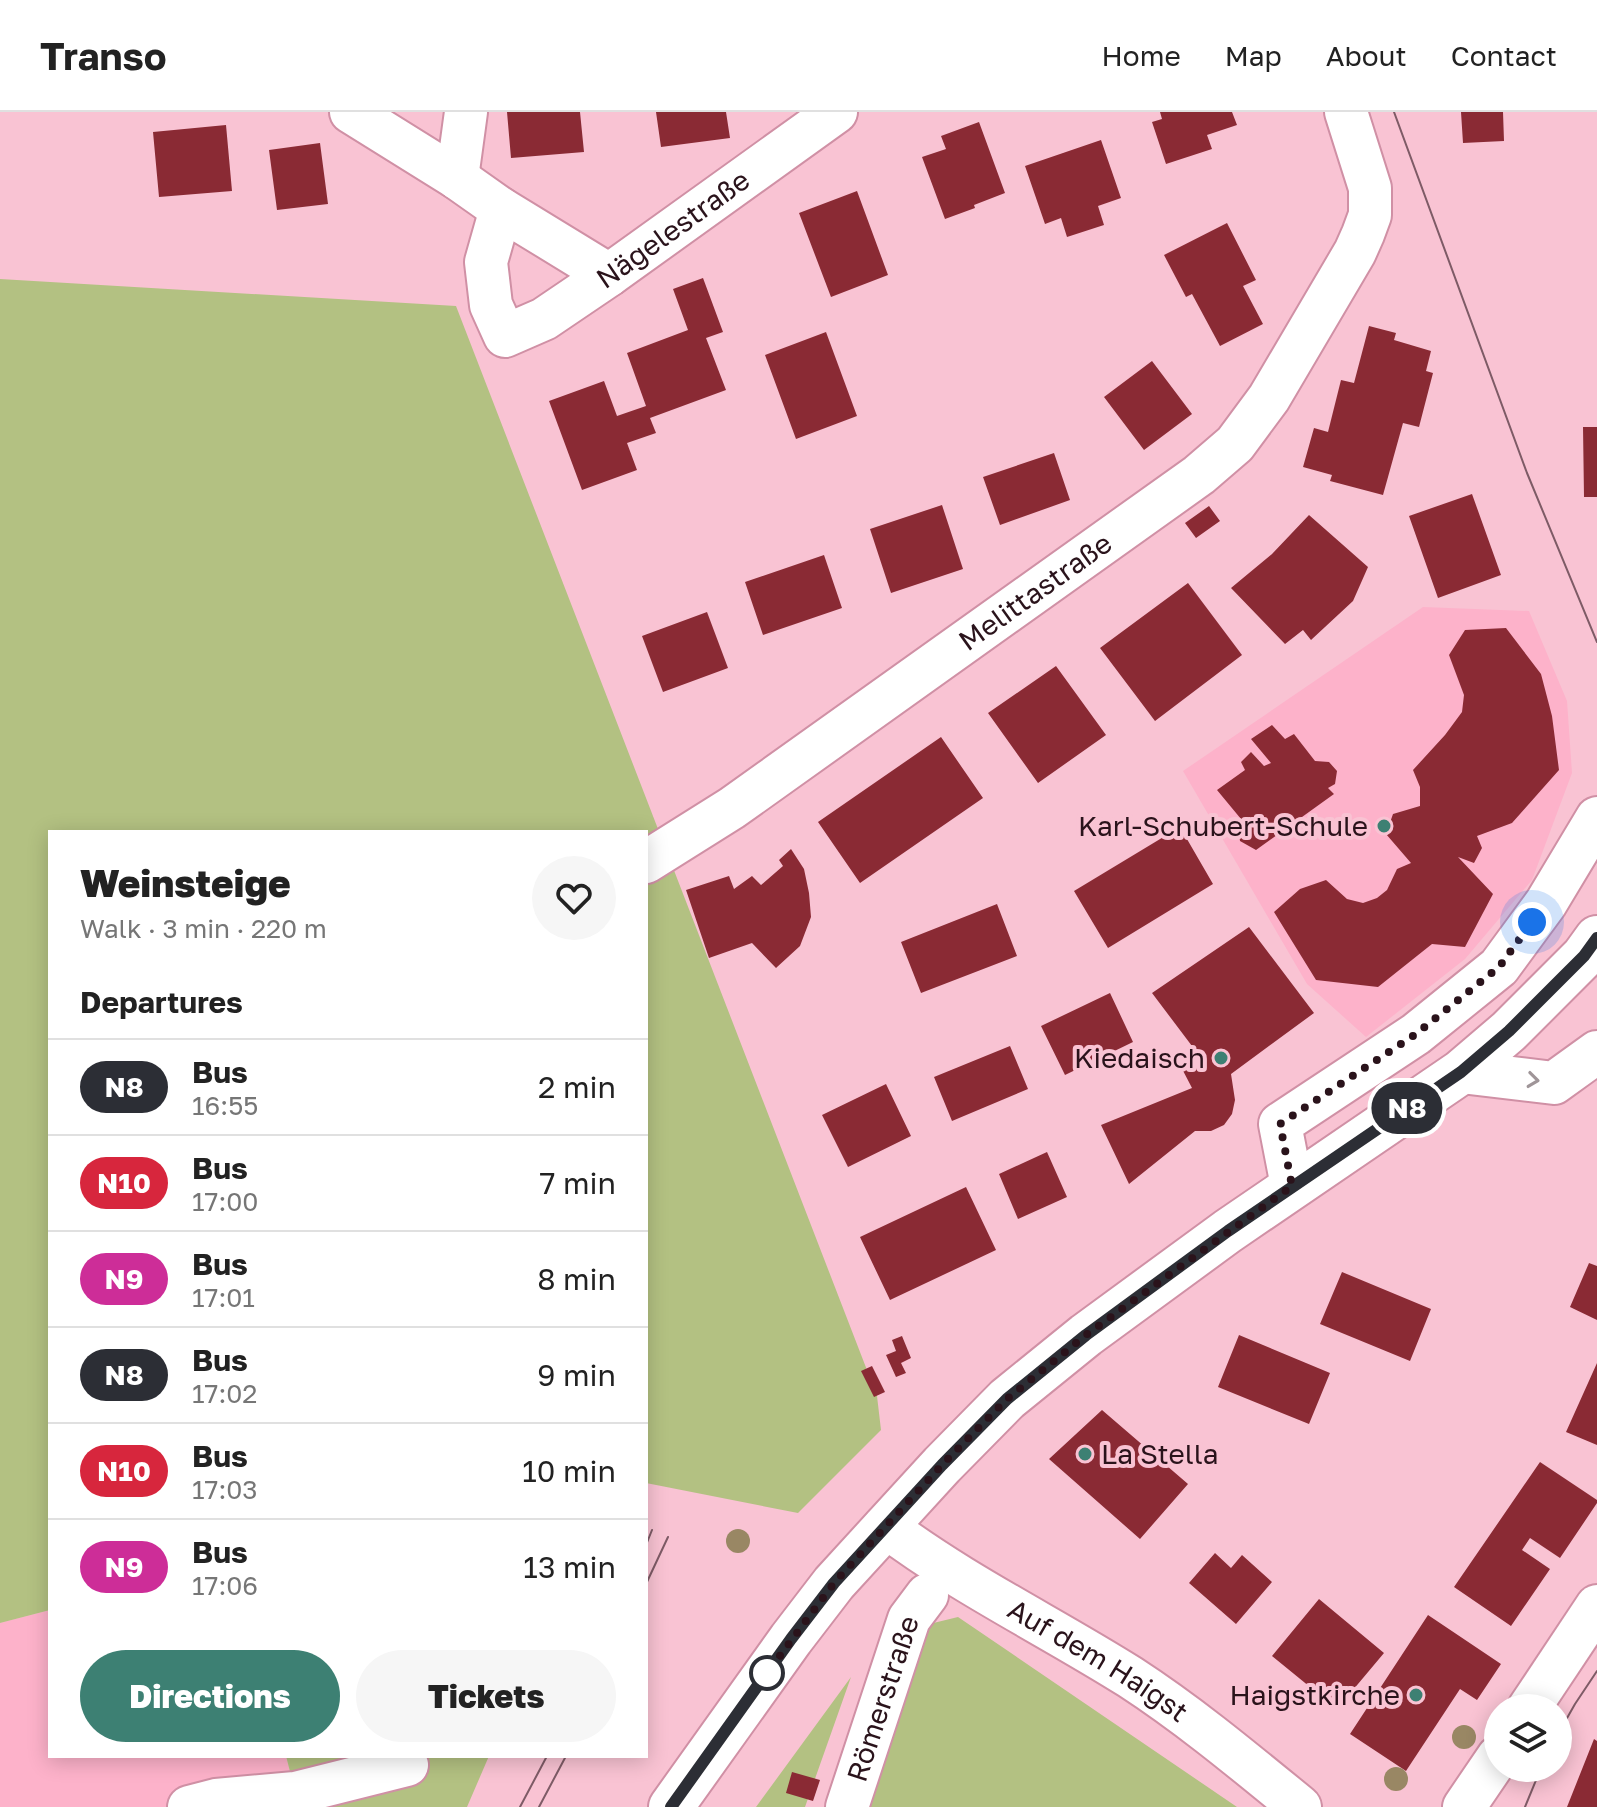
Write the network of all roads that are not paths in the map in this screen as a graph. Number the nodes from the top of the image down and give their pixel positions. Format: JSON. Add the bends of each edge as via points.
{"nodes":[{"id":1,"x":351,"y":112,"type":"edge"},
{"id":2,"x":466,"y":112,"type":"edge"},
{"id":3,"x":836,"y":112,"type":"edge"},
{"id":4,"x":1346,"y":112,"type":"edge"},
{"id":5,"x":457,"y":178,"type":"junction"},
{"id":6,"x":501,"y":209,"type":"junction"},
{"id":7,"x":609,"y":275,"type":"junction"},
{"id":8,"x":1597,"y":818,"type":"edge"},
{"id":9,"x":648,"y":861,"type":"edge"},
{"id":10,"x":1597,"y":938,"type":"edge"},
{"id":11,"x":1597,"y":1052,"type":"edge"},
{"id":12,"x":1461,"y":1072,"type":"junction"},
{"id":13,"x":1292,"y":1186,"type":"junction"},
{"id":14,"x":885,"y":1526,"type":"junction"},
{"id":15,"x":927,"y":1595,"type":"dead end"},
{"id":16,"x":1597,"y":1606,"type":"edge"},
{"id":17,"x":1538,"y":1694,"type":"edge"},
{"id":18,"x":417,"y":1760,"type":"edge"},
{"id":19,"x":1484,"y":1778,"type":"edge"},
{"id":20,"x":189,"y":1807,"type":"edge"},
{"id":21,"x":381,"y":1807,"type":"edge"},
{"id":22,"x":671,"y":1807,"type":"edge"},
{"id":23,"x":847,"y":1807,"type":"edge"},
{"id":24,"x":1300,"y":1807,"type":"edge"},
{"id":25,"x":1464,"y":1807,"type":"edge"}],
"edges":[{"from":1,"to":5,"type":"street"},
{"from":2,"to":5,"type":"street"},
{"from":3,"to":7,"type":"street","name":"Nägelestraße"},
{"from":4,"to":9,"type":"street","name":"Melittastraße","via":[[1370,188],[1370,215],[1355,252],[1269,398],[1235,444],[1199,475],[732,808]]},
{"from":5,"to":6,"type":"street"},
{"from":6,"to":7,"type":"street"},
{"from":6,"to":7,"type":"street","name":"Nägelestraße","via":[[486,262],[491,305],[505,336],[544,319]]},
{"from":8,"to":13,"type":"street","via":[[1546,903],[1499,967],[1416,1034],[1280,1124]]},
{"from":10,"to":12,"type":"main road","via":[[1509,1031]]},
{"from":12,"to":11,"type":"street","one_way":true,"via":[[1554,1083]]},
{"from":12,"to":13,"type":"main road"},
{"from":13,"to":14,"type":"main road","via":[[1007,1399]]},
{"from":14,"to":22,"type":"main road","via":[[791,1639]]},
{"from":14,"to":24,"type":"street","name":"Auf dem Haigst","via":[[1188,1716]]},
{"from":15,"to":23,"type":"street","name":"Römerstraße","via":[[909,1619]]},
{"from":16,"to":17,"type":"street"},
{"from":18,"to":20,"type":"street","via":[[295,1793]]},
{"from":18,"to":21,"type":"street"},
{"from":19,"to":25,"type":"street"}]}
